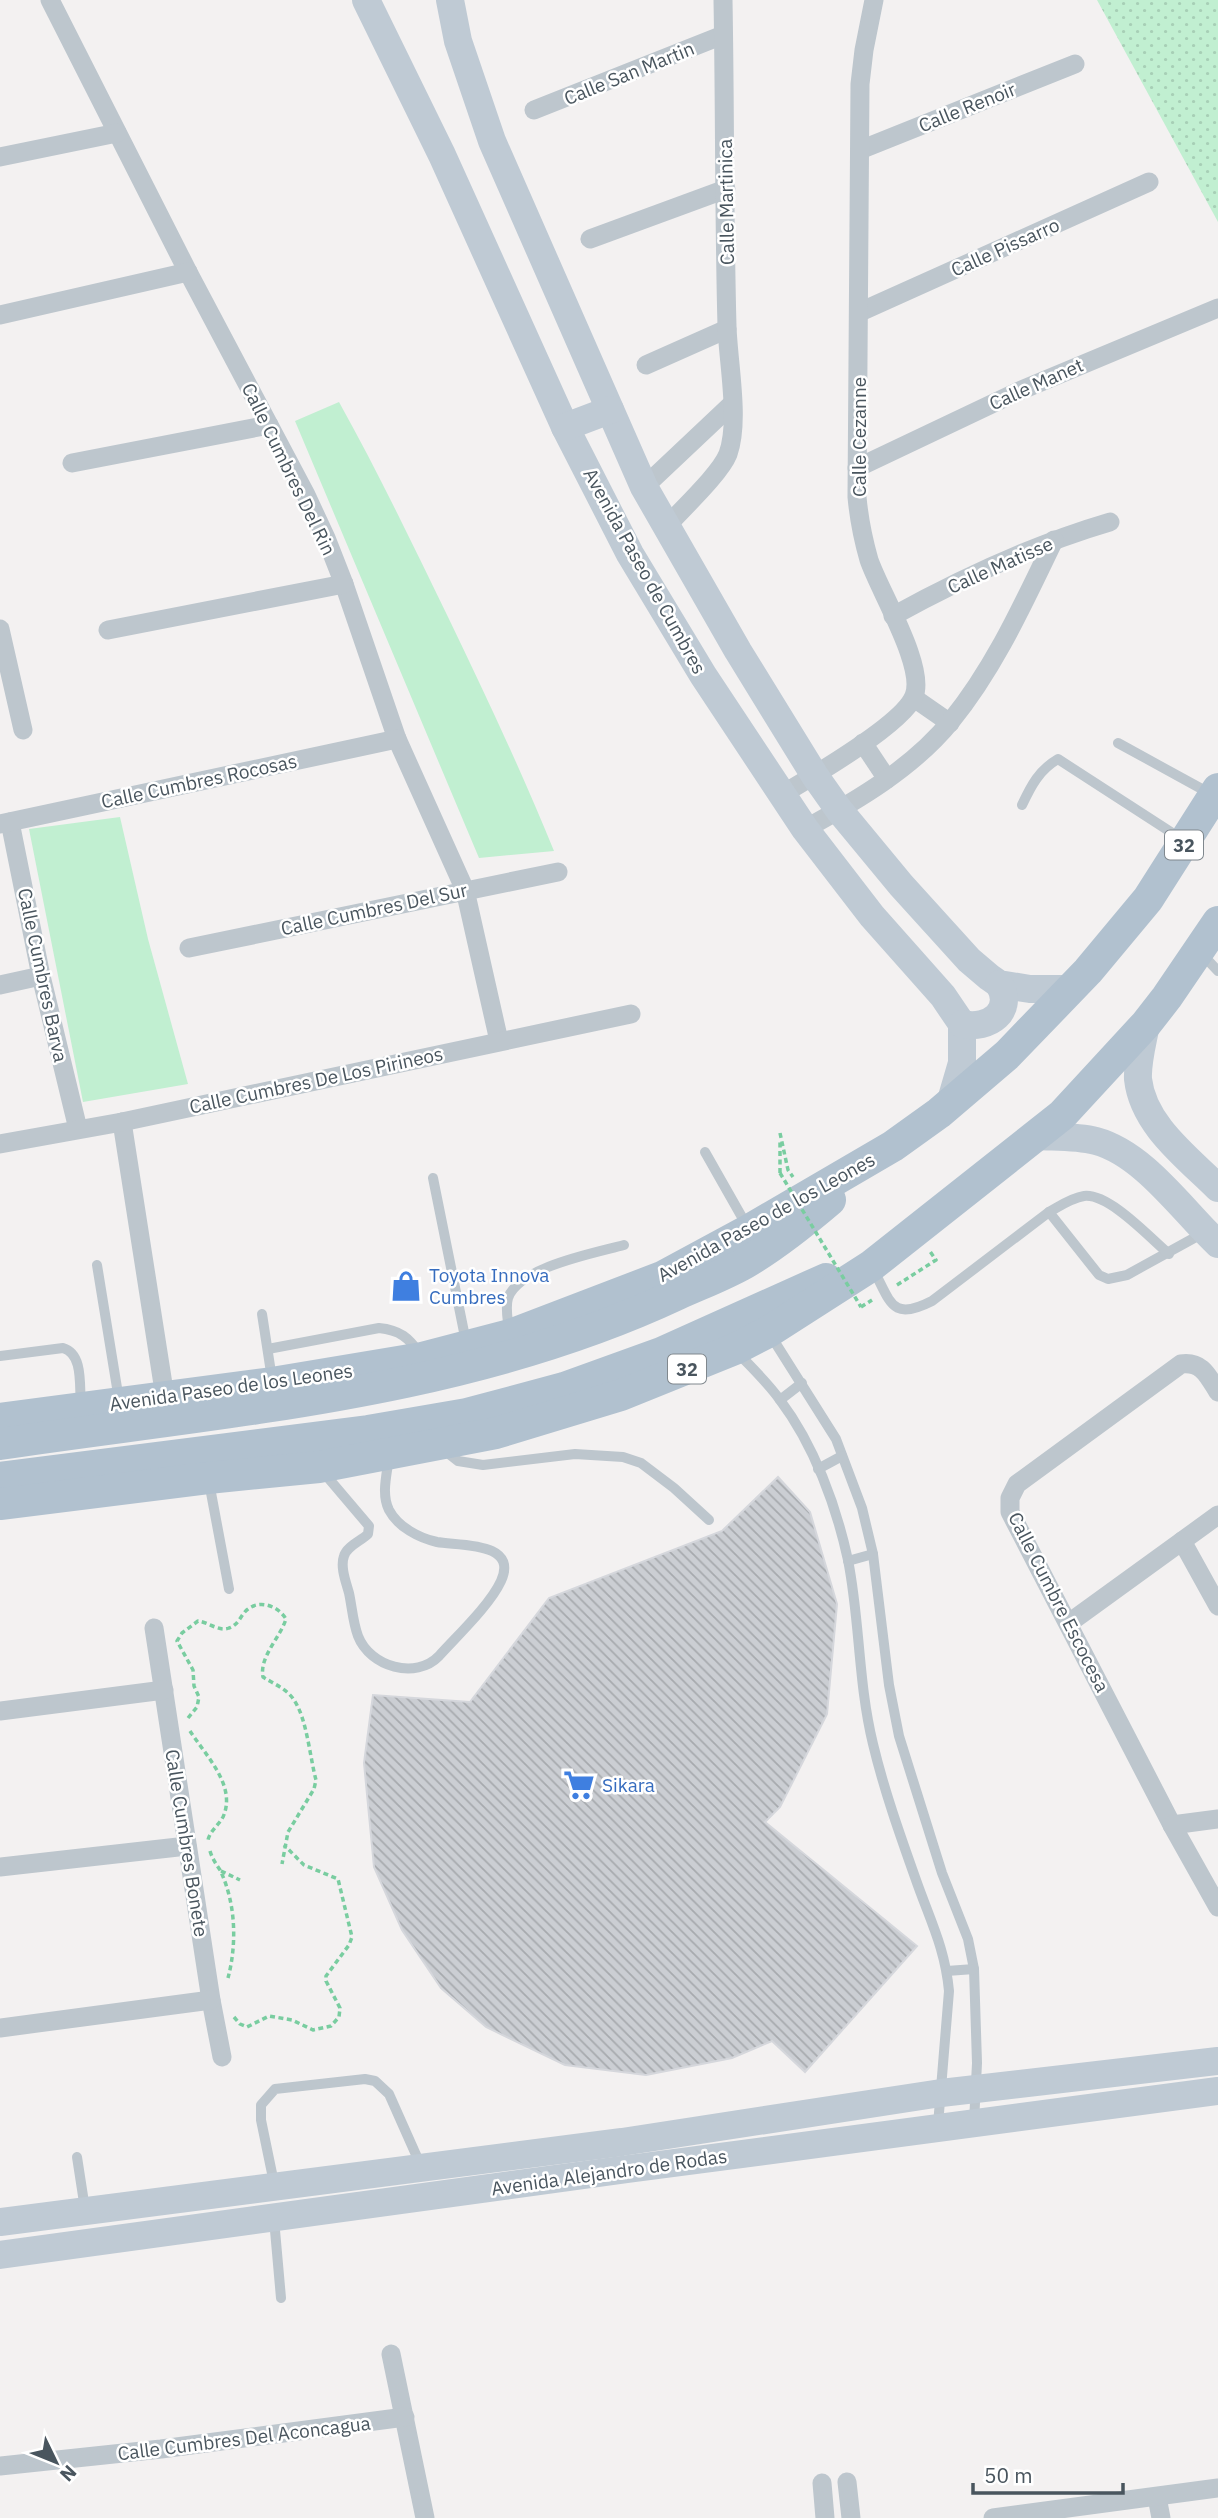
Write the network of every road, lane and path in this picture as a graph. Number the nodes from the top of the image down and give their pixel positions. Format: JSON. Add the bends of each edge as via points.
{"nodes":[{"id":1,"x":50,"y":0,"type":"edge"},
{"id":2,"x":366,"y":0,"type":"edge"},
{"id":3,"x":450,"y":0,"type":"edge"},
{"id":4,"x":723,"y":0,"type":"edge"},
{"id":5,"x":875,"y":1,"type":"edge"},
{"id":6,"x":723,"y":35,"type":"junction"},
{"id":7,"x":1075,"y":64,"type":"dead end"},
{"id":8,"x":534,"y":110,"type":"dead end"},
{"id":9,"x":117,"y":133,"type":"junction"},
{"id":10,"x":860,"y":150,"type":"junction"},
{"id":11,"x":0,"y":157,"type":"edge"},
{"id":12,"x":1149,"y":182,"type":"dead end"},
{"id":13,"x":726,"y":189,"type":"junction"},
{"id":14,"x":590,"y":239,"type":"dead end"},
{"id":15,"x":188,"y":272,"type":"junction"},
{"id":16,"x":1218,"y":308,"type":"edge"},
{"id":17,"x":860,"y":312,"type":"junction"},
{"id":18,"x":0,"y":315,"type":"edge"},
{"id":19,"x":727,"y":329,"type":"junction"},
{"id":20,"x":646,"y":365,"type":"dead end"},
{"id":21,"x":732,"y":404,"type":"junction"},
{"id":22,"x":610,"y":410,"type":"junction"},
{"id":23,"x":269,"y":425,"type":"junction"},
{"id":24,"x":565,"y":427,"type":"junction"},
{"id":25,"x":72,"y":463,"type":"dead end"},
{"id":26,"x":858,"y":468,"type":"junction"},
{"id":27,"x":644,"y":487,"type":"junction"},
{"id":28,"x":1110,"y":522,"type":"dead end"},
{"id":29,"x":666,"y":527,"type":"junction"},
{"id":30,"x":1055,"y":540,"type":"junction"},
{"id":31,"x":344,"y":584,"type":"junction"},
{"id":32,"x":893,"y":616,"type":"junction"},
{"id":33,"x":0,"y":629,"type":"edge"},
{"id":34,"x":108,"y":630,"type":"dead end"},
{"id":35,"x":3,"y":658,"type":"edge"},
{"id":36,"x":914,"y":698,"type":"junction"},
{"id":37,"x":950,"y":723,"type":"junction"},
{"id":38,"x":23,"y":730,"type":"dead end"},
{"id":39,"x":397,"y":739,"type":"junction"},
{"id":40,"x":863,"y":743,"type":"junction"},
{"id":41,"x":1118,"y":743,"type":"dead end"},
{"id":42,"x":815,"y":776,"type":"junction"},
{"id":43,"x":887,"y":779,"type":"junction"},
{"id":44,"x":1216,"y":793,"type":"edge"},
{"id":45,"x":781,"y":795,"type":"junction"},
{"id":46,"x":1022,"y":805,"type":"dead end"},
{"id":47,"x":839,"y":810,"type":"junction"},
{"id":48,"x":5,"y":823,"type":"edge"},
{"id":49,"x":805,"y":829,"type":"junction"},
{"id":50,"x":1187,"y":842,"type":"junction"},
{"id":51,"x":558,"y":872,"type":"dead end"},
{"id":52,"x":466,"y":890,"type":"junction"},
{"id":53,"x":1218,"y":922,"type":"edge"},
{"id":54,"x":190,"y":948,"type":"dead end"},
{"id":55,"x":1209,"y":961,"type":"edge"},
{"id":56,"x":41,"y":976,"type":"junction"},
{"id":57,"x":999,"y":984,"type":"junction"},
{"id":58,"x":0,"y":985,"type":"edge"},
{"id":59,"x":1072,"y":989,"type":"junction"},
{"id":60,"x":631,"y":1014,"type":"dead end"},
{"id":61,"x":962,"y":1024,"type":"junction"},
{"id":62,"x":1146,"y":1024,"type":"junction"},
{"id":63,"x":499,"y":1041,"type":"junction"},
{"id":64,"x":950,"y":1104,"type":"junction"},
{"id":65,"x":122,"y":1122,"type":"junction"},
{"id":66,"x":78,"y":1129,"type":"junction"},
{"id":67,"x":1037,"y":1136,"type":"junction"},
{"id":68,"x":0,"y":1144,"type":"edge"},
{"id":69,"x":705,"y":1152,"type":"dead end"},
{"id":70,"x":433,"y":1178,"type":"dead end"},
{"id":71,"x":1218,"y":1188,"type":"edge"},
{"id":72,"x":804,"y":1210,"type":"junction"},
{"id":73,"x":1049,"y":1212,"type":"junction"},
{"id":74,"x":749,"y":1230,"type":"junction"},
{"id":75,"x":1212,"y":1238,"type":"edge"},
{"id":76,"x":624,"y":1245,"type":"dead end"},
{"id":77,"x":1169,"y":1254,"type":"junction"},
{"id":78,"x":97,"y":1265,"type":"dead end"},
{"id":79,"x":867,"y":1268,"type":"junction"},
{"id":80,"x":860,"y":1307,"type":"dead end"},
{"id":81,"x":262,"y":1314,"type":"dead end"},
{"id":82,"x":768,"y":1332,"type":"junction"},
{"id":83,"x":510,"y":1335,"type":"junction"},
{"id":84,"x":467,"y":1346,"type":"junction"},
{"id":85,"x":268,"y":1349,"type":"junction"},
{"id":86,"x":735,"y":1349,"type":"junction"},
{"id":87,"x":0,"y":1356,"type":"edge"},
{"id":88,"x":422,"y":1357,"type":"junction"},
{"id":89,"x":272,"y":1383,"type":"junction"},
{"id":90,"x":802,"y":1383,"type":"junction"},
{"id":91,"x":1218,"y":1392,"type":"edge"},
{"id":92,"x":165,"y":1397,"type":"junction"},
{"id":93,"x":780,"y":1400,"type":"junction"},
{"id":94,"x":120,"y":1404,"type":"junction"},
{"id":95,"x":81,"y":1409,"type":"junction"},
{"id":96,"x":0,"y":1419,"type":"edge"},
{"id":97,"x":0,"y":1444,"type":"edge"},
{"id":98,"x":438,"y":1445,"type":"junction"},
{"id":99,"x":389,"y":1455,"type":"junction"},
{"id":100,"x":842,"y":1456,"type":"junction"},
{"id":101,"x":319,"y":1467,"type":"junction"},
{"id":102,"x":818,"y":1469,"type":"junction"},
{"id":103,"x":0,"y":1478,"type":"edge"},
{"id":104,"x":208,"y":1478,"type":"junction"},
{"id":105,"x":0,"y":1504,"type":"edge"},
{"id":106,"x":1218,"y":1515,"type":"edge"},
{"id":107,"x":709,"y":1520,"type":"dead end"},
{"id":108,"x":1182,"y":1541,"type":"junction"},
{"id":109,"x":873,"y":1554,"type":"junction"},
{"id":110,"x":848,"y":1561,"type":"junction"},
{"id":111,"x":229,"y":1589,"type":"dead end"},
{"id":112,"x":1218,"y":1606,"type":"edge"},
{"id":113,"x":1069,"y":1623,"type":"junction"},
{"id":114,"x":154,"y":1628,"type":"dead end"},
{"id":115,"x":164,"y":1690,"type":"junction"},
{"id":116,"x":0,"y":1711,"type":"edge"},
{"id":117,"x":1218,"y":1819,"type":"edge"},
{"id":118,"x":1172,"y":1825,"type":"junction"},
{"id":119,"x":284,"y":1845,"type":"junction"},
{"id":120,"x":187,"y":1846,"type":"junction"},
{"id":121,"x":282,"y":1864,"type":"dead end"},
{"id":122,"x":0,"y":1867,"type":"edge"},
{"id":123,"x":220,"y":1871,"type":"junction"},
{"id":124,"x":240,"y":1880,"type":"dead end"},
{"id":125,"x":1218,"y":1907,"type":"edge"},
{"id":126,"x":974,"y":1969,"type":"junction"},
{"id":127,"x":947,"y":1971,"type":"junction"},
{"id":128,"x":218,"y":1994,"type":"junction"},
{"id":129,"x":230,"y":2012,"type":"dead end"},
{"id":130,"x":0,"y":2028,"type":"edge"},
{"id":131,"x":222,"y":2057,"type":"dead end"},
{"id":132,"x":1218,"y":2061,"type":"edge"},
{"id":133,"x":976,"y":2090,"type":"junction"},
{"id":134,"x":1218,"y":2091,"type":"edge"},
{"id":135,"x":941,"y":2093,"type":"junction"},
{"id":136,"x":974,"y":2123,"type":"junction"},
{"id":137,"x":937,"y":2127,"type":"junction"},
{"id":138,"x":77,"y":2157,"type":"dead end"},
{"id":139,"x":425,"y":2183,"type":"junction"},
{"id":140,"x":275,"y":2187,"type":"junction"},
{"id":141,"x":85,"y":2210,"type":"junction"},
{"id":142,"x":274,"y":2219,"type":"junction"},
{"id":143,"x":0,"y":2222,"type":"edge"},
{"id":144,"x":0,"y":2255,"type":"edge"},
{"id":145,"x":281,"y":2298,"type":"dead end"},
{"id":146,"x":391,"y":2354,"type":"dead end"},
{"id":147,"x":405,"y":2417,"type":"junction"},
{"id":148,"x":0,"y":2466,"type":"edge"},
{"id":149,"x":847,"y":2482,"type":"dead end"},
{"id":150,"x":822,"y":2483,"type":"dead end"},
{"id":151,"x":1218,"y":2488,"type":"edge"},
{"id":152,"x":1157,"y":2497,"type":"junction"},
{"id":153,"x":425,"y":2518,"type":"edge"},
{"id":154,"x":825,"y":2518,"type":"edge"},
{"id":155,"x":851,"y":2518,"type":"edge"},
{"id":156,"x":993,"y":2518,"type":"edge"},
{"id":157,"x":1161,"y":2518,"type":"edge"}],
"edges":[{"from":1,"to":9,"type":"street","name":"Calle Cumbres Del Rin"},
{"from":2,"to":24,"type":"street","name":"Avenida Paseo de Cumbres"},
{"from":3,"to":22,"type":"street","name":"Avenida Paseo de Cumbres","via":[[458,41],[492,141]]},
{"from":4,"to":6,"type":"street","name":"Calle Martinica"},
{"from":5,"to":10,"type":"street","name":"Calle Cezanne","via":[[860,84]]},
{"from":6,"to":8,"type":"street","name":"Calle San Martin"},
{"from":6,"to":13,"type":"street","name":"Calle Martinica"},
{"from":7,"to":10,"type":"street","name":"Calle Renoir"},
{"from":9,"to":11,"type":"street"},
{"from":9,"to":15,"type":"street","name":"Calle Cumbres Del Rin"},
{"from":10,"to":17,"type":"street","name":"Calle Cezanne"},
{"from":12,"to":17,"type":"street","name":"Calle Pissarro"},
{"from":13,"to":14,"type":"street"},
{"from":13,"to":19,"type":"street","name":"Calle Martinica"},
{"from":15,"to":18,"type":"street"},
{"from":15,"to":23,"type":"street","name":"Calle Cumbres Del Rin"},
{"from":16,"to":26,"type":"street","name":"Calle Manet","via":[[1017,392]]},
{"from":17,"to":26,"type":"street","name":"Calle Cezanne"},
{"from":19,"to":20,"type":"street"},
{"from":19,"to":21,"type":"street","name":"Calle Martinica"},
{"from":21,"to":27,"type":"street"},
{"from":21,"to":29,"type":"street","name":"Calle Martinica","via":[[727,456]]},
{"from":22,"to":24,"type":"street"},
{"from":22,"to":27,"type":"street","name":"Avenida Paseo de Cumbres"},
{"from":23,"to":25,"type":"street"},
{"from":23,"to":31,"type":"street","name":"Calle Cumbres Del Rin","via":[[306,495]]},
{"from":24,"to":45,"type":"street","name":"Avenida Paseo de Cumbres","via":[[630,554]]},
{"from":26,"to":32,"type":"street","name":"Calle Cezanne","via":[[864,542]]},
{"from":27,"to":29,"type":"street","name":"Avenida Paseo de Cumbres"},
{"from":28,"to":30,"type":"street","name":"Calle Matisse"},
{"from":29,"to":42,"type":"street","name":"Avenida Paseo de Cumbres"},
{"from":30,"to":32,"type":"street","name":"Calle Matisse"},
{"from":30,"to":37,"type":"street","via":[[1007,635]]},
{"from":31,"to":34,"type":"street"},
{"from":31,"to":39,"type":"street","name":"Calle Cumbres Del Rin"},
{"from":32,"to":36,"type":"street","name":"Calle Cezanne","via":[[918,683]]},
{"from":33,"to":35,"type":"street"},
{"from":35,"to":38,"type":"street"},
{"from":36,"to":37,"type":"street"},
{"from":36,"to":40,"type":"street"},
{"from":37,"to":43,"type":"street"},
{"from":39,"to":48,"type":"street","name":"Calle Cumbres Rocosas"},
{"from":39,"to":52,"type":"street","name":"Calle Cumbres Del Rin"},
{"from":40,"to":42,"type":"street"},
{"from":40,"to":43,"type":"street"},
{"from":41,"to":44,"type":"lane"},
{"from":42,"to":45,"type":"street"},
{"from":42,"to":47,"type":"street","name":"Avenida Paseo de Cumbres"},
{"from":43,"to":47,"type":"street"},
{"from":44,"to":50,"type":"main road","name":"Avenida Paseo de los Leones","number":"32"},
{"from":45,"to":49,"type":"street","name":"Avenida Paseo de Cumbres"},
{"from":46,"to":50,"type":"lane","via":[[1045,766],[1058,759]]},
{"from":47,"to":49,"type":"street"},
{"from":47,"to":57,"type":"street","name":"Avenida Paseo de Cumbres","via":[[969,960]]},
{"from":48,"to":56,"type":"street","name":"Calle Cumbres Barva"},
{"from":49,"to":61,"type":"street","name":"Avenida Paseo de Cumbres"},
{"from":50,"to":59,"type":"main road","name":"Avenida Paseo de los Leones","number":"32","via":[[1148,899]]},
{"from":51,"to":52,"type":"street","name":"Calle Cumbres Del Sur"},
{"from":52,"to":54,"type":"street","name":"Calle Cumbres Del Sur"},
{"from":52,"to":63,"type":"street","name":"Calle Cumbres Del Rin"},
{"from":53,"to":55,"type":"main road","number":"32"},
{"from":55,"to":62,"type":"main road","number":"32"},
{"from":56,"to":58,"type":"street"},
{"from":56,"to":66,"type":"street","name":"Calle Cumbres Barva"},
{"from":57,"to":59,"type":"street"},
{"from":57,"to":61,"type":"street","via":[[1004,1003],[994,1018],[976,1026]]},
{"from":59,"to":64,"type":"main road","name":"Avenida Paseo de los Leones","number":"32"},
{"from":60,"to":63,"type":"street","name":"Calle Cumbres De Los Pirineos"},
{"from":61,"to":64,"type":"street","via":[[962,1063]]},
{"from":62,"to":67,"type":"main road","number":"32"},
{"from":62,"to":71,"type":"street","via":[[1138,1076],[1143,1103],[1165,1136]]},
{"from":63,"to":65,"type":"street","name":"Calle Cumbres De Los Pirineos"},
{"from":64,"to":72,"type":"main road","name":"Avenida Paseo de los Leones","number":"32"},
{"from":65,"to":66,"type":"street","name":"Calle Cumbres De Los Pirineos"},
{"from":65,"to":92,"type":"street"},
{"from":66,"to":68,"type":"street","name":"Calle Cumbres De Los Pirineos"},
{"from":67,"to":75,"type":"street","via":[[1100,1142],[1136,1161]]},
{"from":67,"to":79,"type":"main road","number":"32"},
{"from":69,"to":74,"type":"lane"},
{"from":70,"to":84,"type":"lane"},
{"from":72,"to":74,"type":"main road","name":"Avenida Paseo de los Leones","number":"32"},
{"from":72,"to":80,"type":"path","bridge":true,"via":[[780,1133],[780,1173]]},
{"from":72,"to":97,"type":"main road","via":[[744,1264],[644,1310],[463,1370],[347,1394]]},
{"from":73,"to":77,"type":"lane","via":[[1085,1196],[1106,1201]]},
{"from":73,"to":77,"type":"lane","via":[[1099,1275],[1108,1279],[1127,1275]]},
{"from":73,"to":79,"type":"lane","via":[[932,1301],[911,1310],[894,1306]]},
{"from":74,"to":83,"type":"main road","name":"Avenida Paseo de los Leones","number":"32","via":[[662,1277]]},
{"from":75,"to":77,"type":"lane"},
{"from":76,"to":83,"type":"lane","via":[[522,1280],[509,1297]]},
{"from":78,"to":94,"type":"lane"},
{"from":79,"to":82,"type":"main road","number":"32"},
{"from":79,"to":103,"type":"main road","via":[[820,1280],[661,1353],[564,1388],[467,1414]]},
{"from":81,"to":85,"type":"lane"},
{"from":82,"to":86,"type":"main road","number":"32"},
{"from":82,"to":90,"type":"lane"},
{"from":83,"to":84,"type":"main road","name":"Avenida Paseo de los Leones","number":"32"},
{"from":84,"to":88,"type":"main road","name":"Avenida Paseo de los Leones","number":"32"},
{"from":85,"to":88,"type":"lane","via":[[379,1328],[393,1329],[411,1340]]},
{"from":85,"to":89,"type":"lane"},
{"from":86,"to":93,"type":"lane"},
{"from":86,"to":98,"type":"main road","number":"32","via":[[573,1411]]},
{"from":87,"to":95,"type":"lane","via":[[69,1350],[77,1359]]},
{"from":88,"to":89,"type":"main road","name":"Avenida Paseo de los Leones","number":"32"},
{"from":89,"to":92,"type":"main road","name":"Avenida Paseo de los Leones","number":"32"},
{"from":90,"to":93,"type":"lane"},
{"from":90,"to":100,"type":"lane"},
{"from":91,"to":113,"type":"street","name":"Calle Cumbre Escocesa","via":[[1198,1365],[1181,1364],[1017,1484],[1010,1512]]},
{"from":92,"to":94,"type":"main road","name":"Avenida Paseo de los Leones","number":"32"},
{"from":93,"to":102,"type":"lane"},
{"from":94,"to":95,"type":"main road","name":"Avenida Paseo de los Leones","number":"32"},
{"from":95,"to":96,"type":"main road","name":"Avenida Paseo de los Leones","number":"32"},
{"from":98,"to":99,"type":"main road","number":"32"},
{"from":98,"to":107,"type":"lane","via":[[468,1464],[575,1454],[623,1457],[642,1463]]},
{"from":99,"to":101,"type":"main road","number":"32"},
{"from":99,"to":101,"type":"lane","via":[[385,1493],[395,1520],[436,1542],[494,1551],[504,1569],[494,1593],[431,1664],[419,1669],[377,1660],[358,1636],[344,1556],[368,1534],[369,1526]]},
{"from":100,"to":102,"type":"lane"},
{"from":100,"to":109,"type":"lane"},
{"from":101,"to":104,"type":"main road","number":"32"},
{"from":102,"to":110,"type":"lane"},
{"from":104,"to":105,"type":"main road","number":"32"},
{"from":104,"to":111,"type":"lane"},
{"from":106,"to":108,"type":"street"},
{"from":108,"to":112,"type":"street"},
{"from":108,"to":113,"type":"street"},
{"from":109,"to":110,"type":"lane"},
{"from":109,"to":126,"type":"lane","via":[[899,1736]]},
{"from":110,"to":127,"type":"lane","via":[[862,1689],[873,1743]]},
{"from":113,"to":118,"type":"street","name":"Calle Cumbre Escocesa"},
{"from":114,"to":115,"type":"street","name":"Calle Cumbres Bonete"},
{"from":115,"to":116,"type":"street"},
{"from":115,"to":120,"type":"street","name":"Calle Cumbres Bonete"},
{"from":117,"to":118,"type":"street"},
{"from":118,"to":125,"type":"street","name":"Calle Cumbre Escocesa"},
{"from":119,"to":121,"type":"path"},
{"from":119,"to":123,"type":"path","via":[[316,1780],[295,1700],[264,1677],[262,1670],[286,1619],[272,1605],[252,1606],[232,1628],[198,1621],[177,1641],[193,1670],[199,1697],[187,1726],[226,1787],[222,1818],[207,1844]]},
{"from":119,"to":129,"type":"path","via":[[304,1866],[334,1876],[340,1884],[352,1937],[326,1976],[340,2008],[339,2017],[331,2026],[313,2030],[269,2016],[247,2026]]},
{"from":120,"to":122,"type":"street"},
{"from":120,"to":128,"type":"street","name":"Calle Cumbres Bonete"},
{"from":123,"to":124,"type":"path"},
{"from":123,"to":128,"type":"path","via":[[234,1933],[231,1967]]},
{"from":126,"to":127,"type":"lane"},
{"from":126,"to":133,"type":"lane"},
{"from":127,"to":135,"type":"lane"},
{"from":128,"to":130,"type":"street"},
{"from":128,"to":131,"type":"street","name":"Calle Cumbres Bonete"},
{"from":132,"to":133,"type":"street","name":"Avenida Alejandro de Rodas"},
{"from":133,"to":135,"type":"street","name":"Avenida Alejandro de Rodas"},
{"from":133,"to":136,"type":"lane"},
{"from":134,"to":136,"type":"street","name":"Avenida Alejandro de Rodas"},
{"from":135,"to":137,"type":"lane"},
{"from":135,"to":139,"type":"street","name":"Avenida Alejandro de Rodas","via":[[622,2142]]},
{"from":136,"to":137,"type":"street","name":"Avenida Alejandro de Rodas"},
{"from":137,"to":139,"type":"street","name":"Avenida Alejandro de Rodas"},
{"from":138,"to":141,"type":"lane"},
{"from":139,"to":140,"type":"street","name":"Avenida Alejandro de Rodas"},
{"from":139,"to":140,"type":"lane","via":[[389,2094],[375,2081],[365,2079],[275,2089],[261,2105]]},
{"from":139,"to":142,"type":"street","name":"Avenida Alejandro de Rodas"},
{"from":140,"to":141,"type":"street","name":"Avenida Alejandro de Rodas"},
{"from":141,"to":143,"type":"street","name":"Avenida Alejandro de Rodas"},
{"from":142,"to":144,"type":"street","name":"Avenida Alejandro de Rodas"},
{"from":142,"to":145,"type":"lane"},
{"from":146,"to":147,"type":"street"},
{"from":147,"to":148,"type":"street","name":"Calle Cumbres Del Aconcagua"},
{"from":147,"to":153,"type":"street"},
{"from":149,"to":155,"type":"street"},
{"from":150,"to":154,"type":"street"},
{"from":151,"to":152,"type":"street"},
{"from":152,"to":156,"type":"street"},
{"from":152,"to":157,"type":"street"}]}
